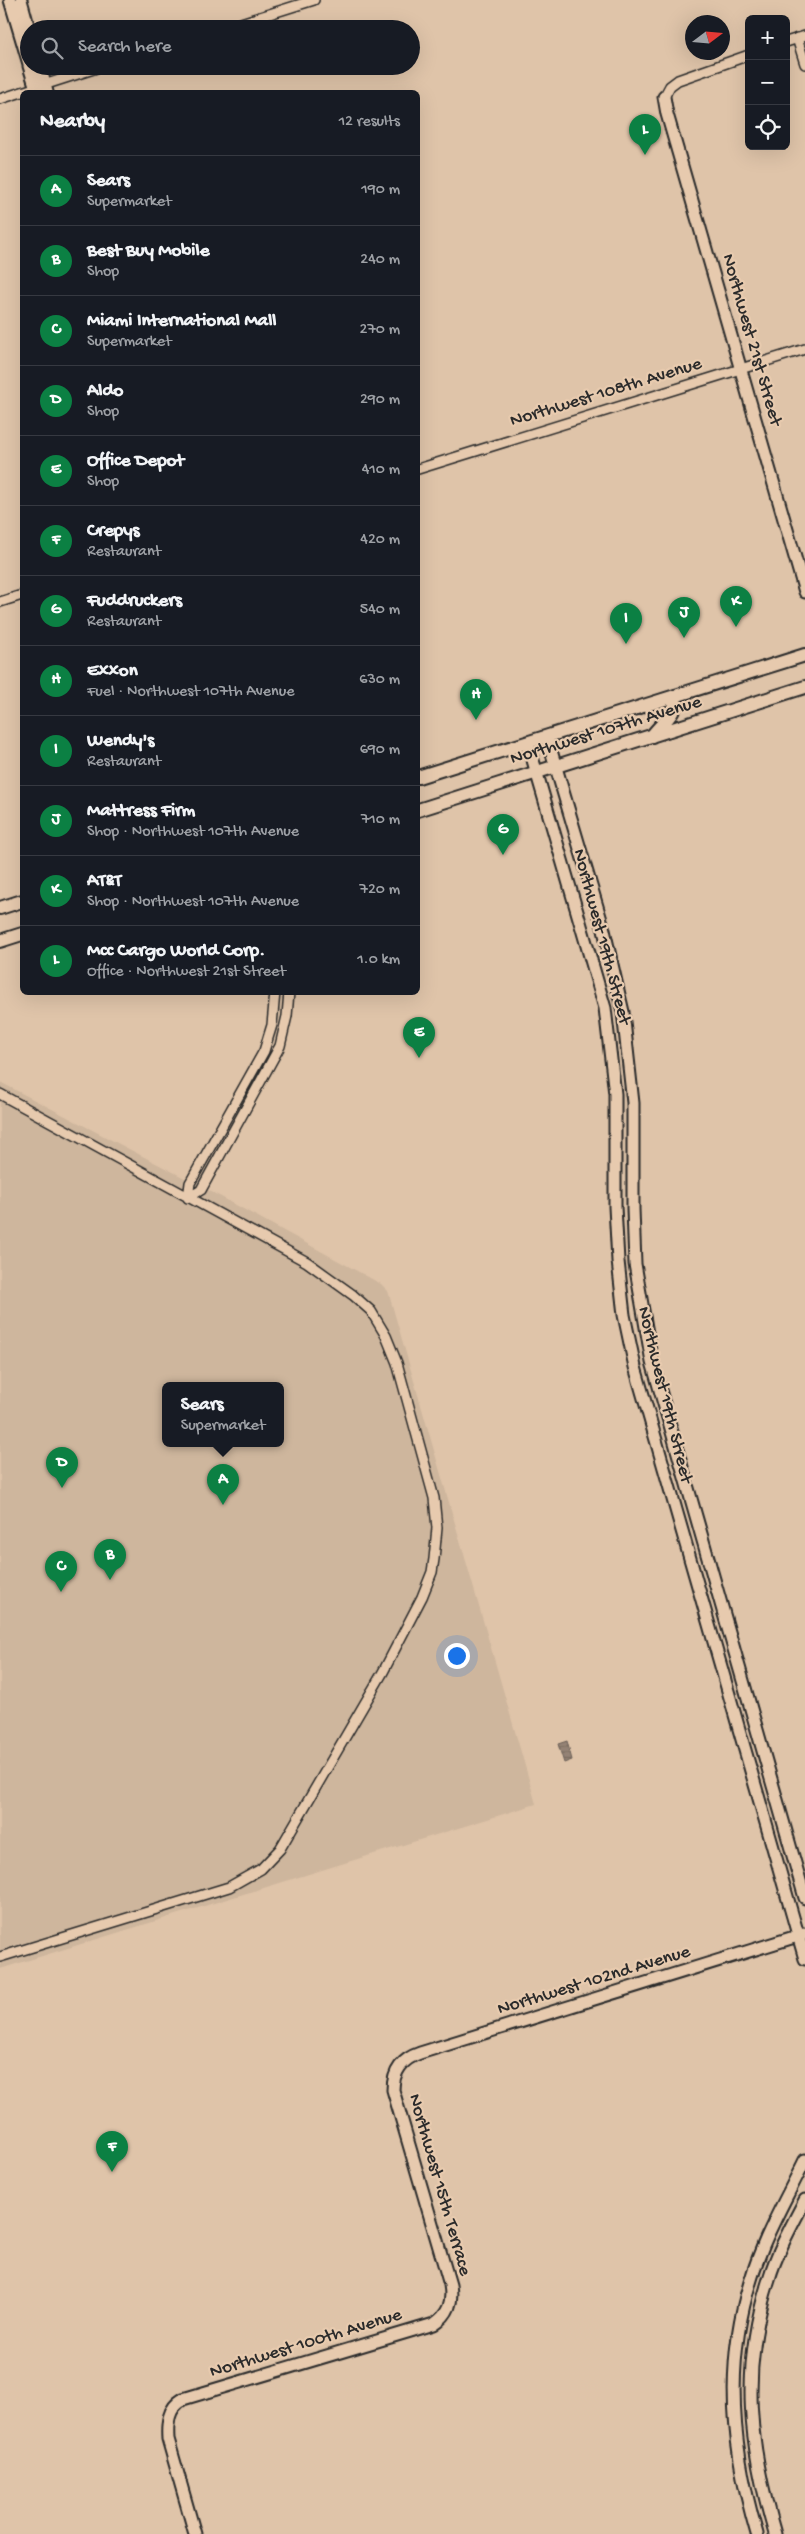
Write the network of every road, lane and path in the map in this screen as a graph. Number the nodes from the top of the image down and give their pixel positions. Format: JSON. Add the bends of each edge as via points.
{"nodes":[{"id":1,"x":10,"y":0,"type":"edge"},
{"id":2,"x":21,"y":0,"type":"edge"},
{"id":3,"x":314,"y":0,"type":"edge"},
{"id":4,"x":27,"y":20,"type":"edge"},
{"id":5,"x":251,"y":20,"type":"edge"},
{"id":6,"x":20,"y":34,"type":"edge"},
{"id":7,"x":801,"y":37,"type":"edge"},
{"id":8,"x":745,"y":55,"type":"edge"},
{"id":9,"x":805,"y":64,"type":"edge"},
{"id":10,"x":34,"y":75,"type":"edge"},
{"id":11,"x":40,"y":75,"type":"edge"},
{"id":12,"x":79,"y":75,"type":"edge"},
{"id":13,"x":41,"y":89,"type":"edge"},
{"id":14,"x":20,"y":94,"type":"edge"},
{"id":15,"x":664,"y":97,"type":"joint"},
{"id":16,"x":0,"y":99,"type":"edge"},
{"id":17,"x":805,"y":349,"type":"edge"},
{"id":18,"x":740,"y":368,"type":"junction"},
{"id":19,"x":420,"y":468,"type":"edge"},
{"id":20,"x":805,"y":592,"type":"edge"},
{"id":21,"x":20,"y":596,"type":"edge"},
{"id":22,"x":0,"y":602,"type":"edge"},
{"id":23,"x":805,"y":655,"type":"edge"},
{"id":24,"x":805,"y":687,"type":"edge"},
{"id":25,"x":675,"y":696,"type":"junction"},
{"id":26,"x":652,"y":736,"type":"junction"},
{"id":27,"x":547,"y":737,"type":"junction"},
{"id":28,"x":528,"y":743,"type":"junction"},
{"id":29,"x":556,"y":766,"type":"junction"},
{"id":30,"x":537,"y":772,"type":"junction"},
{"id":31,"x":420,"y":776,"type":"edge"},
{"id":32,"x":420,"y":809,"type":"edge"},
{"id":33,"x":20,"y":902,"type":"edge"},
{"id":34,"x":0,"y":908,"type":"edge"},
{"id":35,"x":20,"y":935,"type":"edge"},
{"id":36,"x":0,"y":942,"type":"edge"},
{"id":37,"x":275,"y":995,"type":"edge"},
{"id":38,"x":289,"y":995,"type":"edge"},
{"id":39,"x":0,"y":1094,"type":"edge"},
{"id":40,"x":188,"y":1198,"type":"junction"},
{"id":41,"x":805,"y":1898,"type":"edge"},
{"id":42,"x":802,"y":1935,"type":"edge"},
{"id":43,"x":0,"y":1958,"type":"edge"},
{"id":44,"x":805,"y":1959,"type":"edge"},
{"id":45,"x":398,"y":2069,"type":"joint"},
{"id":46,"x":805,"y":2160,"type":"edge"},
{"id":47,"x":805,"y":2200,"type":"edge"},
{"id":48,"x":448,"y":2310,"type":"joint"},
{"id":49,"x":195,"y":2534,"type":"edge"},
{"id":50,"x":757,"y":2534,"type":"edge"},
{"id":51,"x":775,"y":2534,"type":"edge"}],
"edges":[{"from":1,"to":6,"type":"street"},
{"from":2,"to":4,"type":"street"},
{"from":3,"to":5,"type":"street"},
{"from":7,"to":9,"type":"street"},
{"from":8,"to":15,"type":"street","via":[[678,80]]},
{"from":10,"to":13,"type":"street"},
{"from":11,"to":13,"type":"street"},
{"from":12,"to":13,"type":"street"},
{"from":14,"to":16,"type":"street"},
{"from":15,"to":18,"type":"street","name":"Northwest 21st Street"},
{"from":17,"to":18,"type":"street","name":"Northwest 108th Avenue"},
{"from":18,"to":19,"type":"street","name":"Northwest 108th Avenue"},
{"from":18,"to":20,"type":"street","name":"Northwest 21st Street"},
{"from":21,"to":22,"type":"street"},
{"from":23,"to":25,"type":"main road","name":"Northwest 107th Avenue"},
{"from":24,"to":26,"type":"main road","name":"Northwest 107th Avenue"},
{"from":25,"to":26,"type":"main road","via":[[674,712]]},
{"from":25,"to":27,"type":"main road","name":"Northwest 107th Avenue"},
{"from":26,"to":29,"type":"main road","name":"Northwest 107th Avenue"},
{"from":27,"to":28,"type":"main road","name":"Northwest 107th Avenue"},
{"from":27,"to":29,"type":"street","name":"Northwest 19th Street"},
{"from":28,"to":30,"type":"street","name":"Northwest 19th Street"},
{"from":28,"to":31,"type":"main road","name":"Northwest 107th Avenue"},
{"from":29,"to":30,"type":"main road","name":"Northwest 107th Avenue"},
{"from":29,"to":41,"type":"street","name":"Northwest 19th Street","via":[[604,930],[623,1012],[634,1103],[635,1264],[646,1335]]},
{"from":30,"to":32,"type":"main road","name":"Northwest 107th Avenue"},
{"from":30,"to":42,"type":"street","name":"Northwest 19th Street","via":[[605,1008],[616,1094],[618,1261],[633,1358]]},
{"from":33,"to":34,"type":"main road"},
{"from":35,"to":36,"type":"main road"},
{"from":37,"to":40,"type":"street","via":[[275,1013],[266,1045],[190,1183]]},
{"from":38,"to":40,"type":"street","via":[[286,1025],[275,1056],[201,1190]]},
{"from":39,"to":40,"type":"street"},
{"from":40,"to":43,"type":"street","via":[[307,1262],[371,1311],[397,1363],[434,1498],[437,1528],[432,1572],[383,1672],[327,1771],[280,1849],[261,1869],[228,1887]]},
{"from":42,"to":44,"type":"street","name":"Northwest 19th Street"},
{"from":42,"to":45,"type":"street","name":"Northwest 102nd Avenue","via":[[420,2053],[405,2060]]},
{"from":45,"to":48,"type":"street","name":"Northwest 15th Terrace","via":[[393,2090],[450,2285],[452,2299]]},
{"from":46,"to":50,"type":"street","via":[[763,2246],[741,2315],[736,2351],[734,2423],[741,2476]]},
{"from":47,"to":51,"type":"street","via":[[769,2279],[752,2363],[754,2444]]},
{"from":48,"to":49,"type":"street","name":"Northwest 100th Avenue","via":[[434,2324],[183,2399],[172,2409],[167,2425],[168,2440]]}]}
